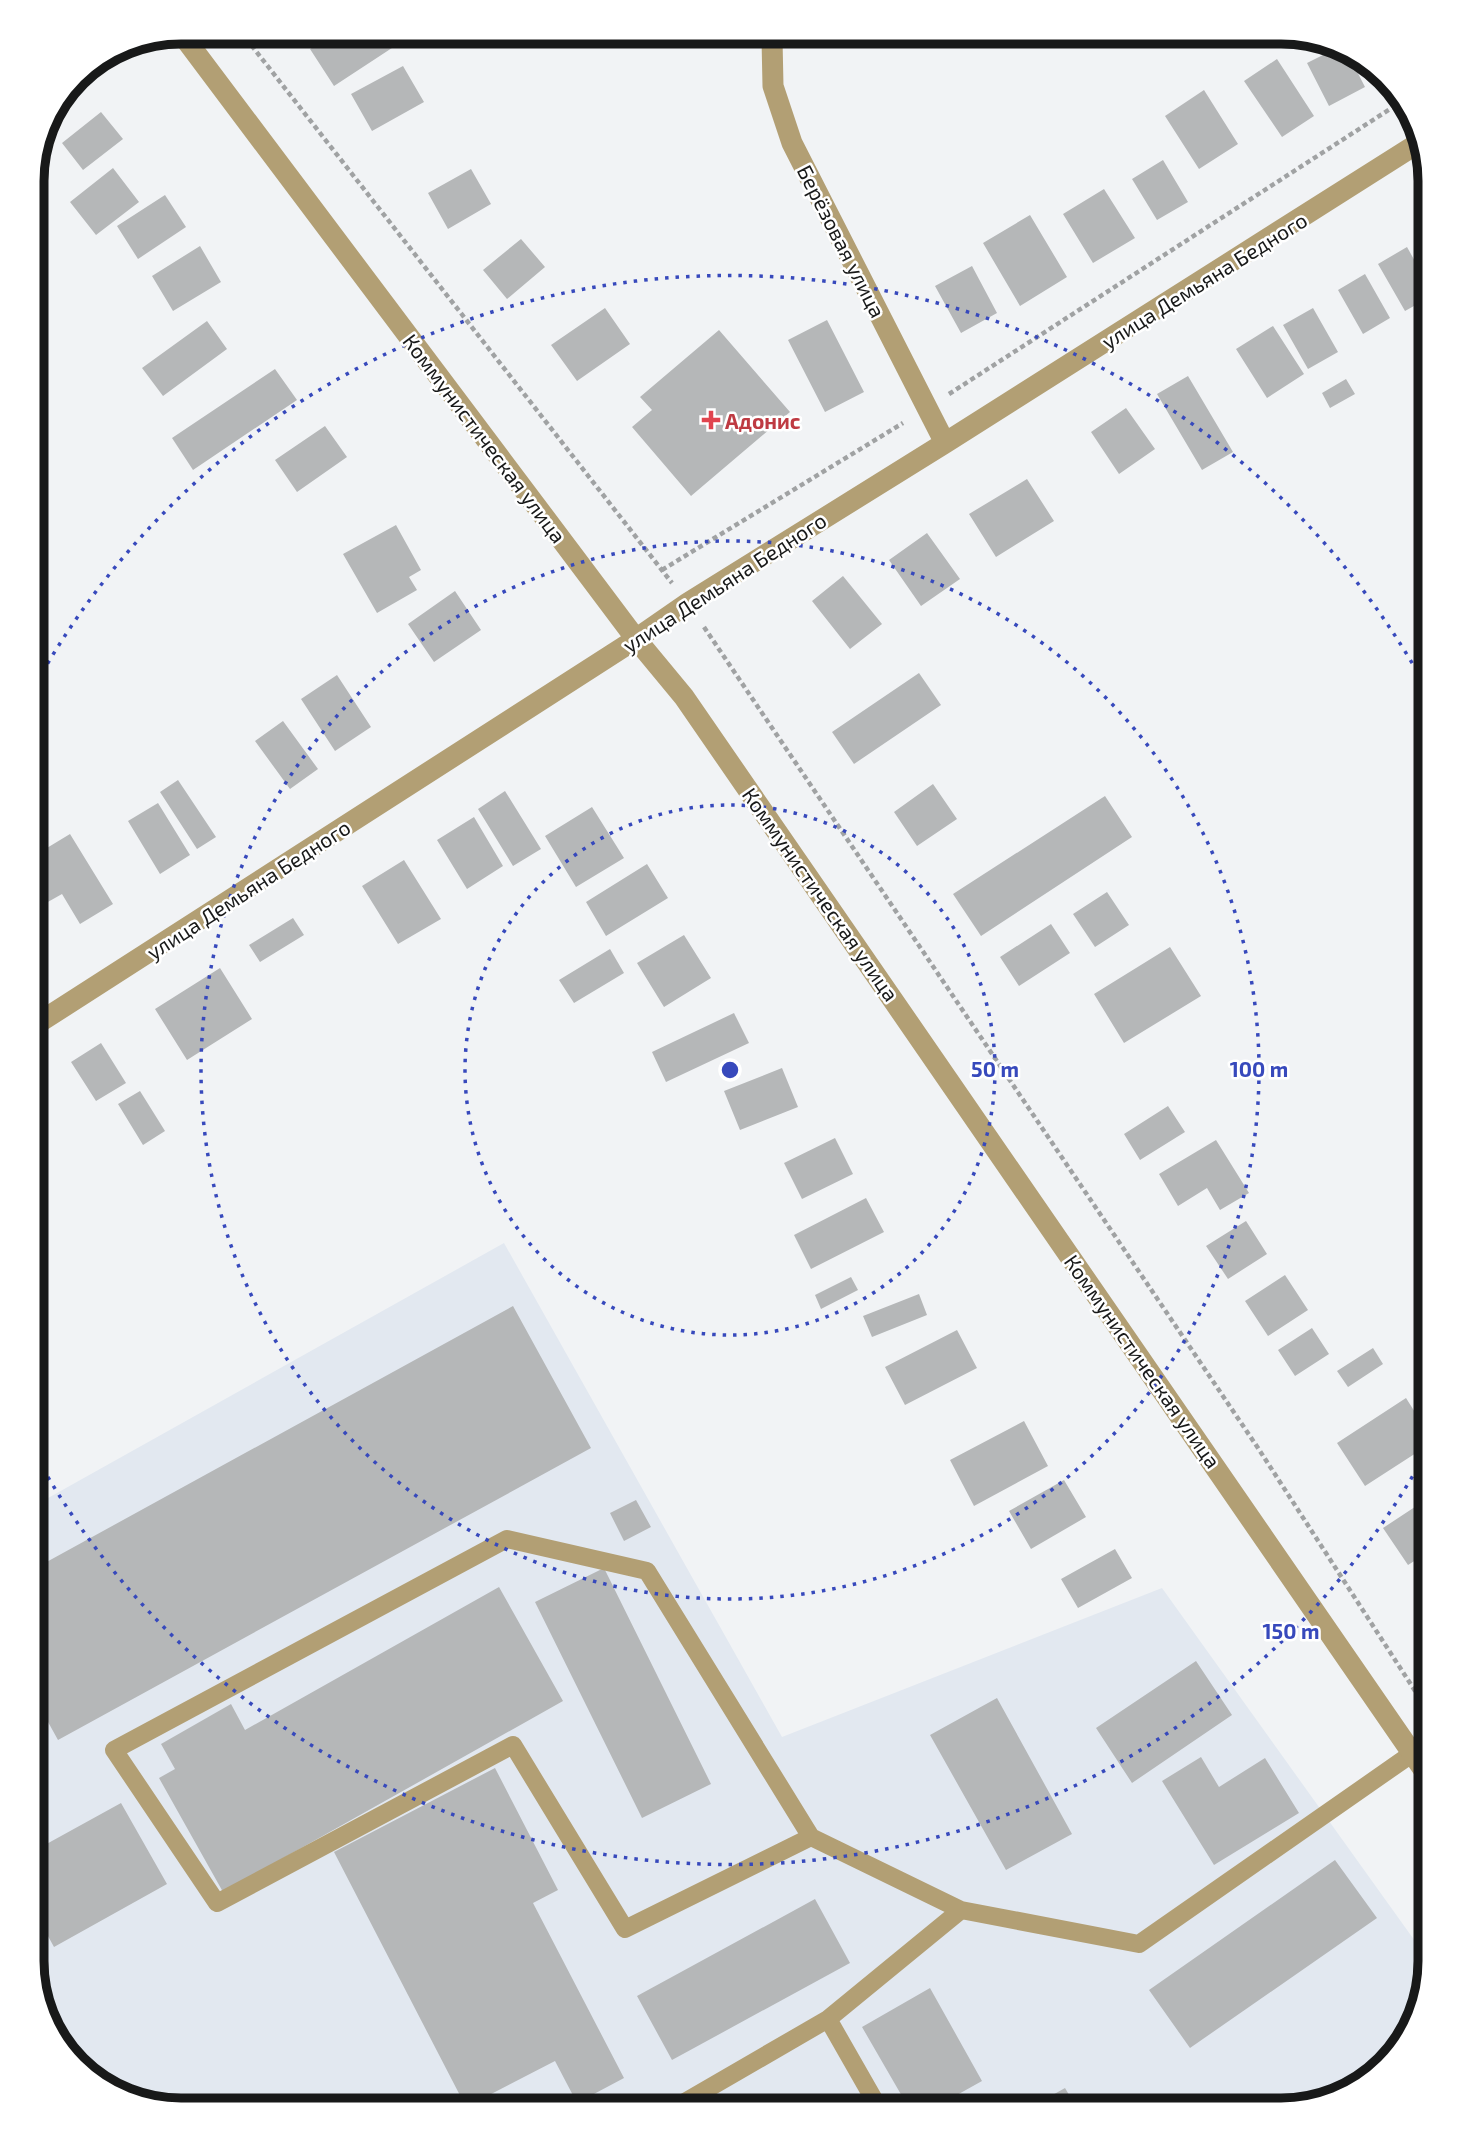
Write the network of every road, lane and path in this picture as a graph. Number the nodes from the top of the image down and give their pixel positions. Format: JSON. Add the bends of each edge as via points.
{"nodes":[{"id":1,"x":189,"y":44,"type":"edge"},
{"id":2,"x":250,"y":44,"type":"edge"},
{"id":3,"x":772,"y":44,"type":"edge"},
{"id":4,"x":1395,"y":106,"type":"edge"},
{"id":5,"x":1414,"y":146,"type":"edge"},
{"id":6,"x":927,"y":408,"type":"junction"},
{"id":7,"x":946,"y":443,"type":"junction"},
{"id":8,"x":662,"y":570,"type":"junction"},
{"id":9,"x":688,"y":603,"type":"junction"},
{"id":10,"x":636,"y":639,"type":"junction"},
{"id":11,"x":44,"y":1019,"type":"edge"},
{"id":12,"x":1418,"y":1695,"type":"edge"},
{"id":13,"x":1413,"y":1753,"type":"junction"},
{"id":14,"x":1418,"y":1761,"type":"edge"},
{"id":15,"x":811,"y":1837,"type":"junction"},
{"id":16,"x":961,"y":1910,"type":"junction"},
{"id":17,"x":828,"y":2019,"type":"junction"},
{"id":18,"x":692,"y":2098,"type":"edge"},
{"id":19,"x":873,"y":2098,"type":"edge"}],
"edges":[{"from":1,"to":10,"type":"street","name":"Коммунистическая улица"},
{"from":2,"to":8,"type":"path"},
{"from":3,"to":6,"type":"street","name":"Берёзовая улица","via":[[773,86],[792,143]]},
{"from":4,"to":6,"type":"path"},
{"from":5,"to":7,"type":"street","name":"улица Демьяна Бедного"},
{"from":6,"to":7,"type":"street","name":"Берёзовая улица"},
{"from":6,"to":8,"type":"path"},
{"from":7,"to":9,"type":"street","name":"улица Демьяна Бедного"},
{"from":8,"to":9,"type":"path"},
{"from":9,"to":10,"type":"street","name":"улица Демьяна Бедного"},
{"from":9,"to":12,"type":"path","via":[[1258,1448]]},
{"from":10,"to":11,"type":"street","name":"улица Демьяна Бедного"},
{"from":10,"to":13,"type":"street","name":"Коммунистическая улица","via":[[684,697]]},
{"from":13,"to":14,"type":"street","name":"Коммунистическая улица"},
{"from":13,"to":16,"type":"lane","via":[[1139,1944]]},
{"from":15,"to":15,"type":"lane","via":[[648,1571],[507,1539],[114,1750],[217,1903],[513,1745],[625,1929]]},
{"from":15,"to":16,"type":"lane"},
{"from":16,"to":17,"type":"lane"},
{"from":17,"to":18,"type":"lane"},
{"from":17,"to":19,"type":"lane"}]}
